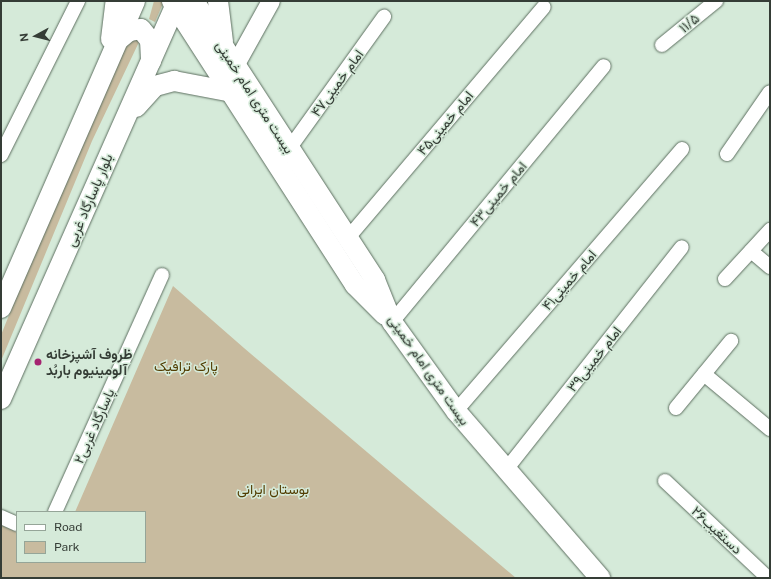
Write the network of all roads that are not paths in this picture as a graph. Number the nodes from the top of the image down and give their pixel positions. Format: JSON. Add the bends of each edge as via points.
{"nodes":[{"id":1,"x":78,"y":1,"type":"edge"},
{"id":2,"x":116,"y":1,"type":"edge"},
{"id":3,"x":135,"y":1,"type":"edge"},
{"id":4,"x":194,"y":1,"type":"edge"},
{"id":5,"x":218,"y":1,"type":"edge"},
{"id":6,"x":271,"y":1,"type":"edge"},
{"id":7,"x":716,"y":1,"type":"edge"},
{"id":8,"x":174,"y":3,"type":"edge"},
{"id":9,"x":544,"y":8,"type":"dead end"},
{"id":10,"x":384,"y":17,"type":"dead end"},
{"id":11,"x":117,"y":41,"type":"junction"},
{"id":12,"x":662,"y":45,"type":"dead end"},
{"id":13,"x":224,"y":48,"type":"junction"},
{"id":14,"x":151,"y":61,"type":"junction"},
{"id":15,"x":108,"y":63,"type":"junction"},
{"id":16,"x":235,"y":66,"type":"junction"},
{"id":17,"x":604,"y":66,"type":"dead end"},
{"id":18,"x":232,"y":92,"type":"junction"},
{"id":19,"x":770,"y":92,"type":"edge"},
{"id":20,"x":121,"y":123,"type":"junction"},
{"id":21,"x":289,"y":149,"type":"junction"},
{"id":22,"x":682,"y":149,"type":"dead end"},
{"id":23,"x":1,"y":154,"type":"edge"},
{"id":24,"x":727,"y":154,"type":"dead end"},
{"id":25,"x":770,"y":230,"type":"edge"},
{"id":26,"x":347,"y":239,"type":"junction"},
{"id":27,"x":682,"y":247,"type":"dead end"},
{"id":28,"x":751,"y":251,"type":"junction"},
{"id":29,"x":770,"y":267,"type":"edge"},
{"id":30,"x":162,"y":275,"type":"dead end"},
{"id":31,"x":6,"y":279,"type":"edge"},
{"id":32,"x":725,"y":279,"type":"dead end"},
{"id":33,"x":1,"y":308,"type":"edge"},
{"id":34,"x":392,"y":322,"type":"junction"},
{"id":35,"x":732,"y":341,"type":"dead end"},
{"id":36,"x":704,"y":374,"type":"junction"},
{"id":37,"x":1,"y":399,"type":"edge"},
{"id":38,"x":676,"y":408,"type":"dead end"},
{"id":39,"x":456,"y":411,"type":"junction"},
{"id":40,"x":770,"y":429,"type":"edge"},
{"id":41,"x":505,"y":471,"type":"junction"},
{"id":42,"x":665,"y":481,"type":"dead end"},
{"id":43,"x":55,"y":511,"type":"edge"},
{"id":44,"x":1,"y":517,"type":"edge"},
{"id":45,"x":16,"y":524,"type":"edge"},
{"id":46,"x":600,"y":578,"type":"edge"},
{"id":47,"x":768,"y":578,"type":"edge"}],
"edges":[{"from":1,"to":23,"type":"street"},
{"from":2,"to":15,"type":"main road"},
{"from":3,"to":11,"type":"main road"},
{"from":4,"to":13,"type":"main road","name":"بیست متری امام خمینی"},
{"from":5,"to":13,"type":"main road"},
{"from":6,"to":16,"type":"street"},
{"from":7,"to":12,"type":"street","name":"۱۱/۵"},
{"from":8,"to":14,"type":"main road","name":"بلوار پاسارگاد غربی"},
{"from":8,"to":18,"type":"main road"},
{"from":9,"to":26,"type":"street","name":"امام خمینی۴۵"},
{"from":10,"to":21,"type":"street","name":"امام خمینی۴۷"},
{"from":11,"to":14,"type":"main road","via":[[129,31],[141,29],[150,40]]},
{"from":11,"to":15,"type":"main road"},
{"from":13,"to":16,"type":"main road","name":"بیست متری امام خمینی"},
{"from":14,"to":20,"type":"main road","name":"بلوار پاسارگاد غربی"},
{"from":15,"to":31,"type":"main road"},
{"from":16,"to":21,"type":"main road","name":"بیست متری امام خمینی"},
{"from":17,"to":34,"type":"street","name":"امام خمینی۴۳"},
{"from":18,"to":20,"type":"main road","via":[[174,80],[155,86]]},
{"from":18,"to":34,"type":"main road","via":[[355,285]]},
{"from":19,"to":24,"type":"street"},
{"from":20,"to":37,"type":"main road","name":"بلوار پاسارگاد غربی"},
{"from":21,"to":26,"type":"main road","name":"بیست متری امام خمینی"},
{"from":22,"to":39,"type":"street","name":"امام خمینی۴۱"},
{"from":25,"to":28,"type":"street"},
{"from":26,"to":34,"type":"main road","name":"بیست متری امام خمینی","via":[[375,280]]},
{"from":27,"to":41,"type":"street","name":"امام خمینی۳۹"},
{"from":28,"to":29,"type":"street"},
{"from":28,"to":32,"type":"street"},
{"from":30,"to":43,"type":"street","name":"پاسارگاد غربی۲"},
{"from":31,"to":33,"type":"main road"},
{"from":34,"to":39,"type":"main road","name":"بیست متری امام خمینی"},
{"from":35,"to":36,"type":"street"},
{"from":36,"to":38,"type":"street"},
{"from":36,"to":40,"type":"street"},
{"from":39,"to":41,"type":"main road","name":"بیست متری امام خمینی"},
{"from":41,"to":46,"type":"main road","name":"بیست متری امام خمینی"},
{"from":42,"to":47,"type":"street","name":"دستغیب۲۶"},
{"from":44,"to":45,"type":"street"}]}
